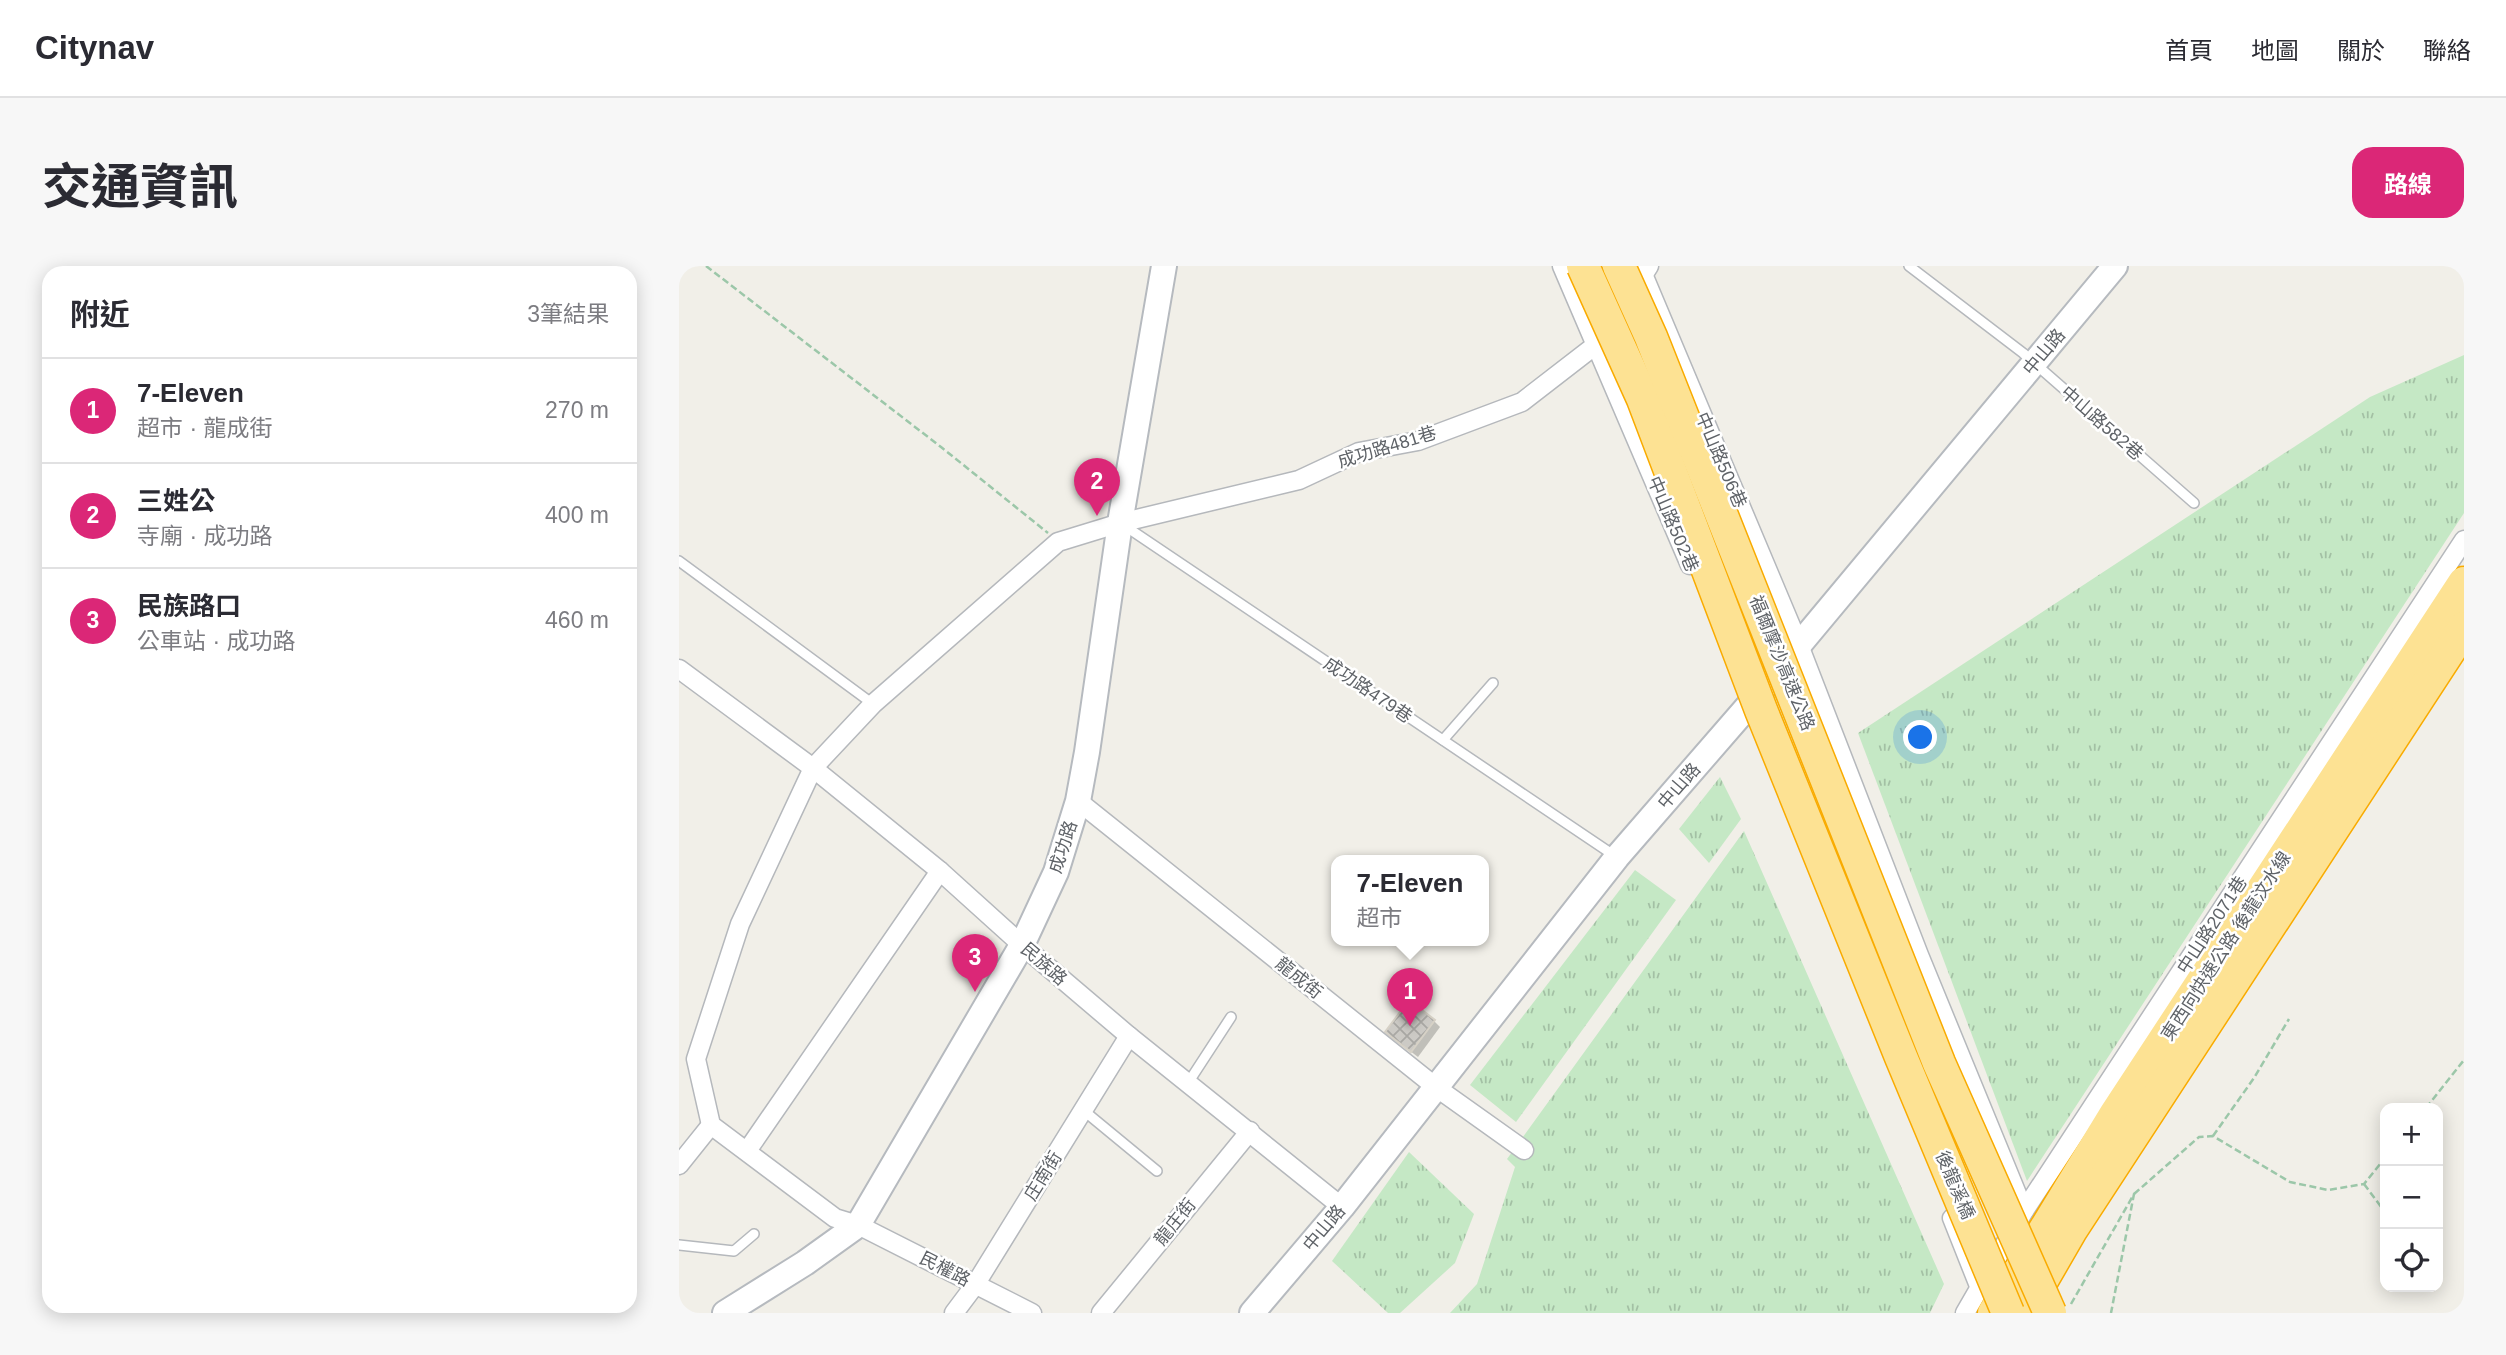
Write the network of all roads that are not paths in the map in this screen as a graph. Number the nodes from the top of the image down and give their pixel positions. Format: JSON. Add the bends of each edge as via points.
{"nodes":[{"id":1,"x":1164,"y":266,"type":"edge"},
{"id":2,"x":1554,"y":266,"type":"edge"},
{"id":3,"x":1562,"y":266,"type":"edge"},
{"id":4,"x":1583,"y":266,"type":"edge"},
{"id":5,"x":1909,"y":266,"type":"edge"},
{"id":6,"x":2115,"y":266,"type":"edge"},
{"id":7,"x":1638,"y":268,"type":"edge"},
{"id":8,"x":1594,"y":343,"type":"junction"},
{"id":9,"x":2034,"y":364,"type":"junction"},
{"id":10,"x":2194,"y":503,"type":"dead end"},
{"id":11,"x":1120,"y":523,"type":"junction"},
{"id":12,"x":2464,"y":540,"type":"edge"},
{"id":13,"x":679,"y":561,"type":"edge"},
{"id":14,"x":2464,"y":583,"type":"edge"},
{"id":15,"x":2464,"y":628,"type":"edge"},
{"id":16,"x":1799,"y":645,"type":"junction"},
{"id":17,"x":679,"y":669,"type":"edge"},
{"id":18,"x":1493,"y":683,"type":"dead end"},
{"id":19,"x":873,"y":704,"type":"junction"},
{"id":20,"x":1749,"y":705,"type":"junction"},
{"id":21,"x":1443,"y":740,"type":"junction"},
{"id":22,"x":813,"y":768,"type":"junction"},
{"id":23,"x":1078,"y":801,"type":"junction"},
{"id":24,"x":1616,"y":858,"type":"junction"},
{"id":25,"x":940,"y":871,"type":"junction"},
{"id":26,"x":1021,"y":945,"type":"junction"},
{"id":27,"x":1231,"y":1017,"type":"dead end"},
{"id":28,"x":1129,"y":1036,"type":"junction"},
{"id":29,"x":1901,"y":1057,"type":"joint"},
{"id":30,"x":1939,"y":1063,"type":"joint"},
{"id":31,"x":1188,"y":1083,"type":"junction"},
{"id":32,"x":1437,"y":1088,"type":"junction"},
{"id":33,"x":1083,"y":1110,"type":"junction"},
{"id":34,"x":711,"y":1125,"type":"junction"},
{"id":35,"x":1249,"y":1131,"type":"junction"},
{"id":36,"x":1524,"y":1150,"type":"dead end"},
{"id":37,"x":747,"y":1151,"type":"junction"},
{"id":38,"x":679,"y":1165,"type":"edge"},
{"id":39,"x":1157,"y":1171,"type":"dead end"},
{"id":40,"x":1342,"y":1208,"type":"junction"},
{"id":41,"x":2024,"y":1211,"type":"junction"},
{"id":42,"x":858,"y":1224,"type":"junction"},
{"id":43,"x":754,"y":1234,"type":"dead end"},
{"id":44,"x":679,"y":1245,"type":"edge"},
{"id":45,"x":975,"y":1285,"type":"junction"},
{"id":46,"x":1986,"y":1300,"type":"edge"},
{"id":47,"x":725,"y":1313,"type":"edge"},
{"id":48,"x":954,"y":1313,"type":"edge"},
{"id":49,"x":1032,"y":1313,"type":"edge"},
{"id":50,"x":1101,"y":1313,"type":"edge"},
{"id":51,"x":1252,"y":1313,"type":"edge"},
{"id":52,"x":1965,"y":1313,"type":"edge"},
{"id":53,"x":2008,"y":1313,"type":"edge"},
{"id":54,"x":2023,"y":1313,"type":"edge"},
{"id":55,"x":2050,"y":1313,"type":"edge"}],
"edges":[{"from":1,"to":11,"type":"main road","name":"成功路"},
{"from":2,"to":8,"type":"lane"},
{"from":3,"to":8,"type":"street","name":"中山路502巷"},
{"from":4,"to":29,"type":"highway","name":"福爾摩沙高速公路","bridge":true,"via":[[1643,399],[1761,710]]},
{"from":5,"to":9,"type":"lane","name":"中山路582巷"},
{"from":6,"to":9,"type":"main road","name":"中山路"},
{"from":7,"to":8,"type":"street","name":"成功路481巷"},
{"from":7,"to":16,"type":"street","name":"中山路506巷"},
{"from":7,"to":30,"type":"highway","name":"福爾摩沙高速公路","bridge":true,"via":[[1651,337]]},
{"from":8,"to":11,"type":"street","name":"成功路481巷","via":[[1522,401],[1417,441],[1359,452],[1299,480]]},
{"from":8,"to":20,"type":"street","name":"中山路502巷"},
{"from":9,"to":10,"type":"lane","name":"中山路582巷"},
{"from":9,"to":16,"type":"main road","name":"中山路"},
{"from":11,"to":19,"type":"street","name":"成功路481巷","via":[[1058,541]]},
{"from":11,"to":21,"type":"lane","name":"成功路479巷"},
{"from":11,"to":23,"type":"main road","name":"成功路"},
{"from":12,"to":41,"type":"street","name":"中山路2071巷"},
{"from":13,"to":19,"type":"lane"},
{"from":14,"to":46,"type":"highway","name":"東西向快速公路 後龍汶水線","via":[[2115,1115]]},
{"from":15,"to":54,"type":"highway","name":"東西向快速公路 後龍汶水線","via":[[2078,1219]]},
{"from":16,"to":20,"type":"main road","name":"中山路"},
{"from":16,"to":41,"type":"street","name":"中山路506巷"},
{"from":17,"to":22,"type":"street","name":"民族路"},
{"from":18,"to":21,"type":"lane"},
{"from":19,"to":22,"type":"street"},
{"from":20,"to":24,"type":"main road","name":"中山路"},
{"from":20,"to":46,"type":"street","name":"中山路502巷"},
{"from":21,"to":24,"type":"lane","name":"成功路479巷"},
{"from":22,"to":25,"type":"street","name":"民族路"},
{"from":22,"to":34,"type":"street","via":[[740,924],[696,1059]]},
{"from":23,"to":26,"type":"main road","name":"成功路","via":[[1056,873]]},
{"from":23,"to":32,"type":"street","name":"龍成街"},
{"from":24,"to":32,"type":"main road","name":"中山路"},
{"from":25,"to":26,"type":"street","name":"民族路"},
{"from":25,"to":37,"type":"street"},
{"from":26,"to":28,"type":"street","name":"民族路"},
{"from":26,"to":42,"type":"main road","name":"成功路"},
{"from":27,"to":31,"type":"lane"},
{"from":28,"to":31,"type":"street","name":"民族路"},
{"from":28,"to":33,"type":"street","name":"庄南街"},
{"from":29,"to":53,"type":"highway","name":"後龍溪橋","bridge":true},
{"from":30,"to":55,"type":"highway","name":"後龍溪橋","bridge":true},
{"from":31,"to":35,"type":"street","name":"民族路"},
{"from":32,"to":36,"type":"street","name":"龍成街"},
{"from":32,"to":40,"type":"main road","name":"中山路"},
{"from":33,"to":39,"type":"lane"},
{"from":33,"to":45,"type":"street","name":"庄南街"},
{"from":34,"to":37,"type":"street","name":"民權路"},
{"from":34,"to":38,"type":"street"},
{"from":35,"to":40,"type":"street","name":"民族路"},
{"from":35,"to":50,"type":"street","name":"龍庄街"},
{"from":37,"to":42,"type":"street","name":"民權路","via":[[835,1218]]},
{"from":40,"to":51,"type":"main road","name":"中山路"},
{"from":41,"to":46,"type":"street","name":"中山路2071巷"},
{"from":42,"to":45,"type":"street","name":"民權路"},
{"from":42,"to":47,"type":"main road","name":"成功路"},
{"from":43,"to":44,"type":"lane","via":[[734,1251]]},
{"from":45,"to":48,"type":"street","name":"庄南街"},
{"from":45,"to":49,"type":"street","name":"民權路"},
{"from":46,"to":52,"type":"street","name":"中山路2071巷"}]}
